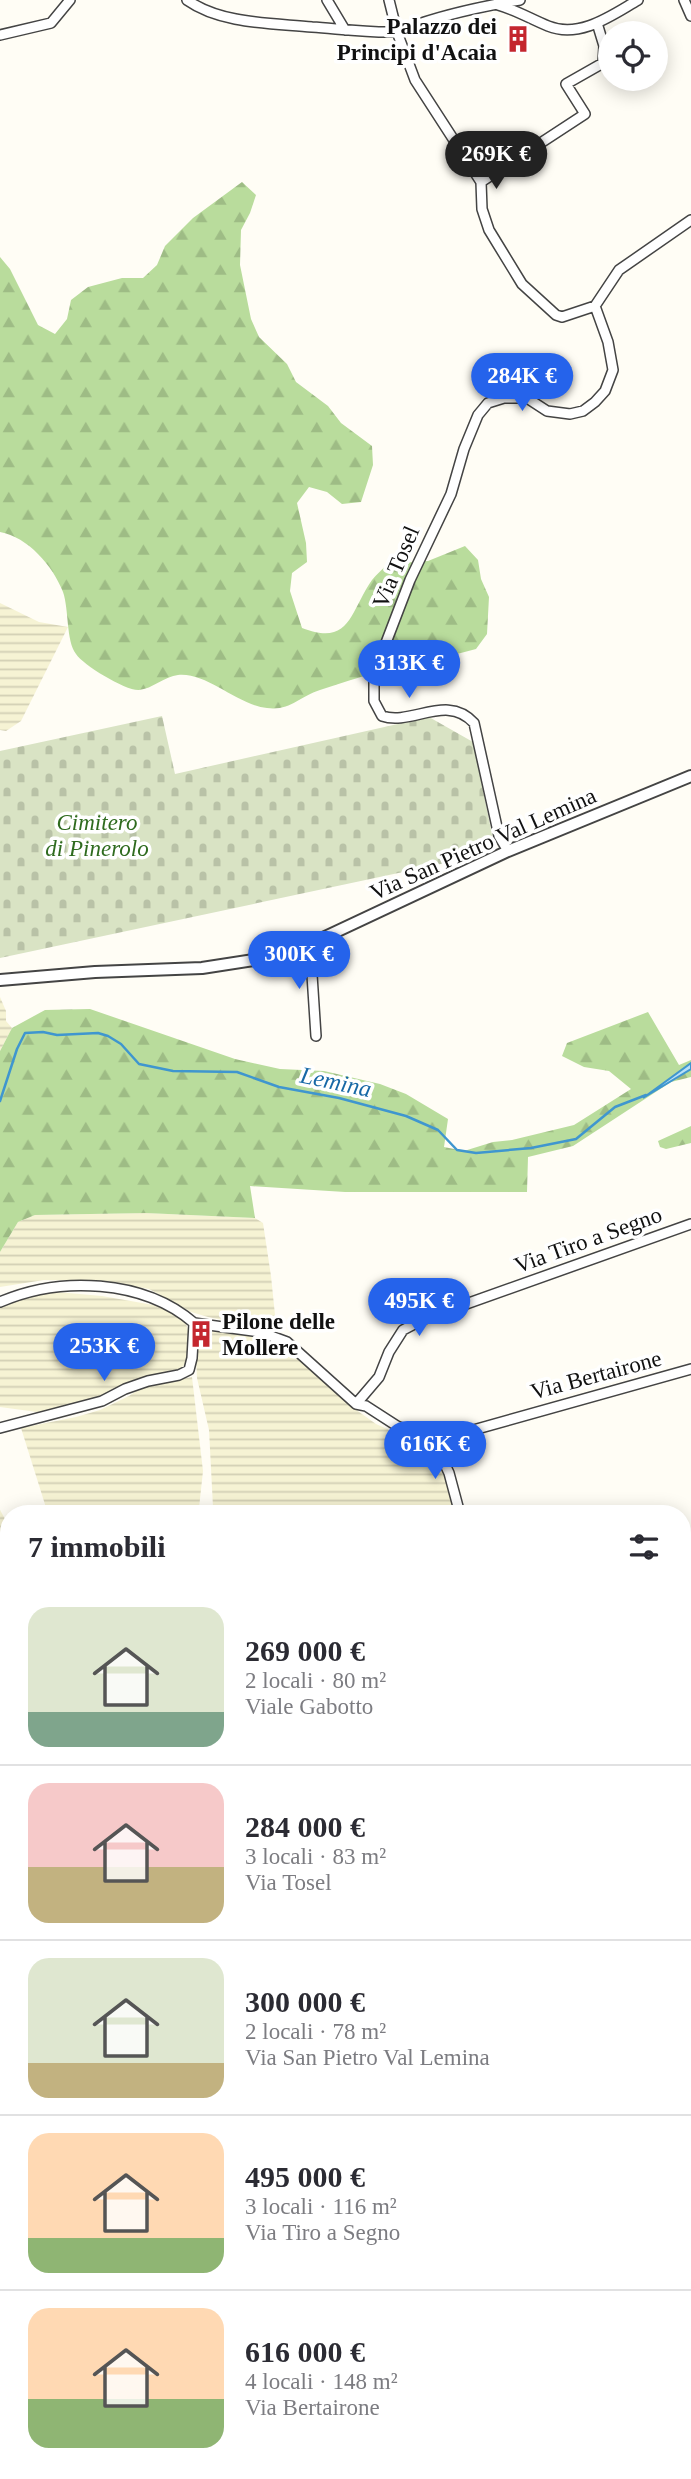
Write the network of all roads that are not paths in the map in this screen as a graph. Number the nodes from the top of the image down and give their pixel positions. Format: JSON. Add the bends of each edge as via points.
{"nodes":[{"id":1,"x":70,"y":0,"type":"edge"},
{"id":2,"x":187,"y":0,"type":"edge"},
{"id":3,"x":327,"y":0,"type":"edge"},
{"id":4,"x":389,"y":0,"type":"edge"},
{"id":5,"x":520,"y":0,"type":"edge"},
{"id":6,"x":638,"y":0,"type":"edge"},
{"id":7,"x":684,"y":0,"type":"edge"},
{"id":8,"x":495,"y":4,"type":"junction"},
{"id":9,"x":691,"y":16,"type":"edge"},
{"id":10,"x":597,"y":23,"type":"junction"},
{"id":11,"x":345,"y":30,"type":"junction"},
{"id":12,"x":397,"y":32,"type":"junction"},
{"id":13,"x":0,"y":35,"type":"edge"},
{"id":14,"x":481,"y":182,"type":"junction"},
{"id":15,"x":691,"y":220,"type":"edge"},
{"id":16,"x":595,"y":306,"type":"junction"},
{"id":17,"x":691,"y":776,"type":"edge"},
{"id":18,"x":508,"y":851,"type":"junction"},
{"id":19,"x":310,"y":944,"type":"junction"},
{"id":20,"x":0,"y":980,"type":"edge"},
{"id":21,"x":316,"y":1036,"type":"dead end"},
{"id":22,"x":691,"y":1224,"type":"edge"},
{"id":23,"x":0,"y":1302,"type":"edge"},
{"id":24,"x":194,"y":1323,"type":"junction"},
{"id":25,"x":691,"y":1369,"type":"edge"},
{"id":26,"x":356,"y":1404,"type":"junction"},
{"id":27,"x":0,"y":1428,"type":"edge"},
{"id":28,"x":434,"y":1441,"type":"junction"},
{"id":29,"x":458,"y":1505,"type":"edge"}],
"edges":[{"from":1,"to":13,"type":"street","via":[[51,23]]},
{"from":2,"to":11,"type":"street","via":[[241,20]]},
{"from":3,"to":11,"type":"street"},
{"from":4,"to":12,"type":"street"},
{"from":5,"to":8,"type":"street"},
{"from":6,"to":10,"type":"street"},
{"from":7,"to":9,"type":"street"},
{"from":8,"to":10,"type":"street","via":[[553,27],[579,29]]},
{"from":8,"to":12,"type":"street"},
{"from":10,"to":14,"type":"street","via":[[604,46],[603,63],[566,84],[585,114]]},
{"from":11,"to":12,"type":"street"},
{"from":12,"to":14,"type":"street","via":[[415,80]]},
{"from":14,"to":16,"type":"street","via":[[489,230],[522,284],[550,312],[562,317]]},
{"from":15,"to":16,"type":"street","via":[[619,270]]},
{"from":16,"to":18,"type":"street","name":"Via Tosel","via":[[613,370],[605,391],[583,411],[570,414],[547,411],[527,398],[514,397],[488,403],[483,409],[374,674],[374,701],[382,716],[441,709],[468,716],[474,723],[499,836]]},
{"from":17,"to":18,"type":"street","name":"Via San Pietro Val Lemina"},
{"from":18,"to":19,"type":"street","name":"Via San Pietro Val Lemina"},
{"from":19,"to":20,"type":"street","name":"Via San Pietro Val Lemina","via":[[258,960],[202,968]]},
{"from":19,"to":21,"type":"street"},
{"from":22,"to":26,"type":"street","name":"Via Tiro a Segno","via":[[403,1330],[379,1377]]},
{"from":23,"to":24,"type":"street","via":[[45,1288],[121,1289],[166,1304]]},
{"from":24,"to":26,"type":"street","via":[[260,1332],[287,1342]]},
{"from":24,"to":27,"type":"street","via":[[189,1370],[179,1376],[148,1381],[102,1401]]},
{"from":25,"to":28,"type":"street","name":"Via Bertairone"},
{"from":26,"to":28,"type":"street"},
{"from":28,"to":29,"type":"street"}]}
